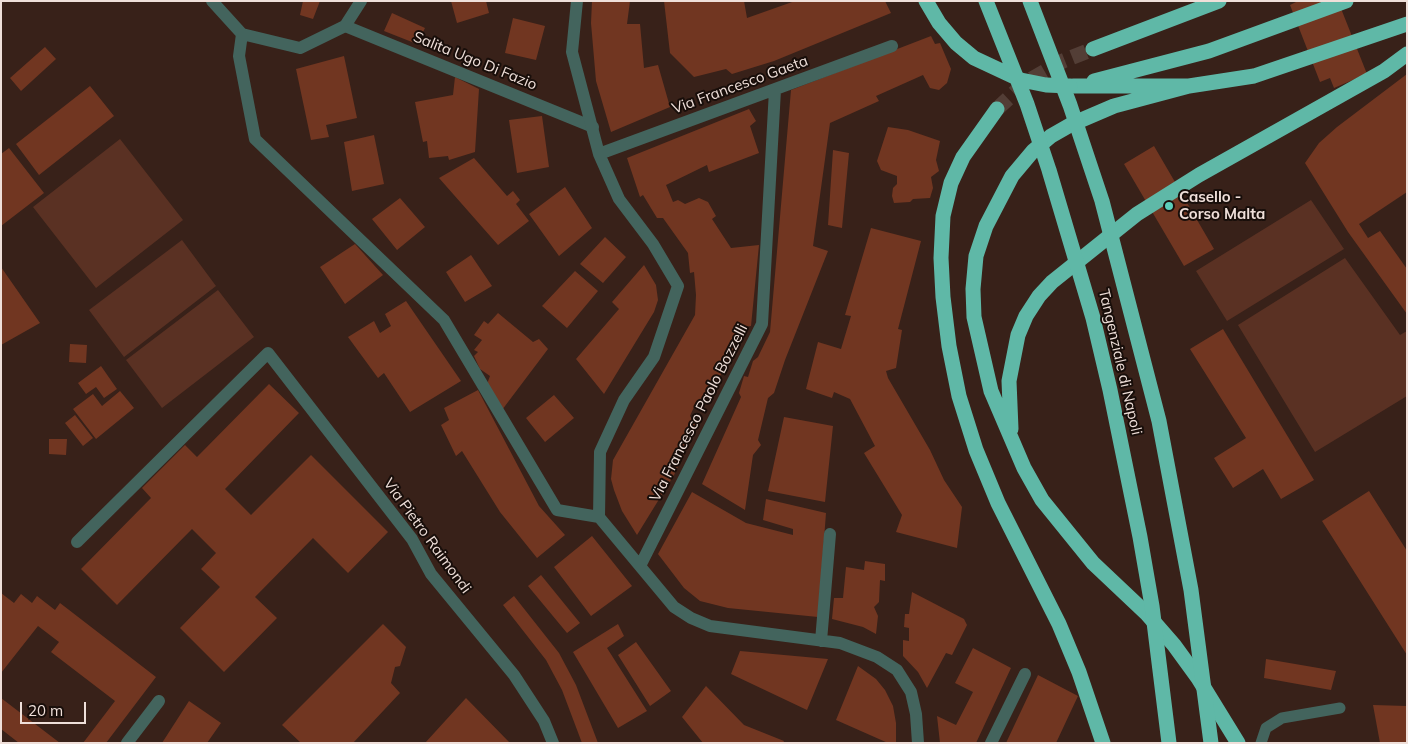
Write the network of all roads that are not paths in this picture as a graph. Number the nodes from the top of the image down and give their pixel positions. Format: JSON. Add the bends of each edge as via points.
{"nodes":[{"id":1,"x":212,"y":1,"type":"edge"},
{"id":2,"x":361,"y":1,"type":"edge"},
{"id":3,"x":577,"y":1,"type":"edge"},
{"id":4,"x":926,"y":1,"type":"edge"},
{"id":5,"x":986,"y":1,"type":"edge"},
{"id":6,"x":1030,"y":1,"type":"edge"},
{"id":7,"x":1219,"y":1,"type":"edge"},
{"id":8,"x":1346,"y":1,"type":"edge"},
{"id":9,"x":1407,"y":24,"type":"edge"},
{"id":10,"x":345,"y":26,"type":"junction"},
{"id":11,"x":242,"y":34,"type":"junction"},
{"id":12,"x":892,"y":46,"type":"dead end"},
{"id":13,"x":1093,"y":49,"type":"tunnel mouth"},
{"id":14,"x":1407,"y":54,"type":"edge"},
{"id":15,"x":1073,"y":86,"type":"junction"},
{"id":16,"x":1189,"y":86,"type":"junction"},
{"id":17,"x":775,"y":90,"type":"junction"},
{"id":18,"x":997,"y":109,"type":"tunnel mouth"},
{"id":19,"x":593,"y":127,"type":"junction"},
{"id":20,"x":599,"y":154,"type":"junction"},
{"id":21,"x":1024,"y":468,"type":"junction"},
{"id":22,"x":599,"y":518,"type":"junction"},
{"id":23,"x":830,"y":534,"type":"dead end"},
{"id":24,"x":77,"y":542,"type":"dead end"},
{"id":25,"x":640,"y":566,"type":"junction"},
{"id":26,"x":821,"y":640,"type":"junction"},
{"id":27,"x":1025,"y":674,"type":"dead end"},
{"id":28,"x":159,"y":701,"type":"dead end"},
{"id":29,"x":1340,"y":708,"type":"dead end"},
{"id":30,"x":127,"y":743,"type":"edge"},
{"id":31,"x":553,"y":743,"type":"edge"},
{"id":32,"x":918,"y":743,"type":"edge"},
{"id":33,"x":991,"y":743,"type":"edge"},
{"id":34,"x":1103,"y":743,"type":"edge"},
{"id":35,"x":1170,"y":743,"type":"edge"},
{"id":36,"x":1211,"y":743,"type":"edge"},
{"id":37,"x":1238,"y":743,"type":"edge"},
{"id":38,"x":1261,"y":743,"type":"edge"}],
"edges":[{"from":1,"to":11,"type":"street"},
{"from":2,"to":10,"type":"street"},
{"from":3,"to":19,"type":"street","via":[[572,52]]},
{"from":4,"to":15,"type":"highway","bridge":true,"via":[[939,23],[974,58],[1021,80]]},
{"from":5,"to":35,"type":"highway","name":"Tangenziale di Napoli","bridge":true,"via":[[1046,162],[1093,318],[1140,537]]},
{"from":6,"to":36,"type":"highway","name":"Tangenziale di Napoli","bridge":true,"via":[[1102,201],[1132,312],[1161,431],[1191,590]]},
{"from":7,"to":13,"type":"highway"},
{"from":8,"to":15,"type":"highway","via":[[1209,51]]},
{"from":9,"to":16,"type":"highway","via":[[1254,76]]},
{"from":10,"to":11,"type":"street","via":[[300,48]]},
{"from":10,"to":19,"type":"street","name":"Salita Ugo Di Fazio"},
{"from":11,"to":22,"type":"street","via":[[239,56],[255,139],[444,320],[557,510]]},
{"from":12,"to":17,"type":"street","name":"Via Francesco Gaeta"},
{"from":14,"to":21,"type":"highway","bridge":true,"via":[[1384,71],[1199,175],[1137,214],[1074,263],[1039,296],[1018,335],[1009,381],[1012,430]]},
{"from":15,"to":16,"type":"highway"},
{"from":16,"to":21,"type":"highway","bridge":true,"via":[[1114,106],[1051,136],[1012,176],[986,226],[976,256],[974,317],[991,390]]},
{"from":17,"to":20,"type":"street","name":"Via Francesco Gaeta"},
{"from":17,"to":25,"type":"street","name":"Via Francesco Paolo Bozzelli","via":[[762,324]]},
{"from":18,"to":34,"type":"highway","via":[[963,157],[951,183],[944,216],[941,268],[949,346],[959,396],[976,450],[998,503],[1059,624]]},
{"from":19,"to":20,"type":"street"},
{"from":20,"to":22,"type":"street","via":[[618,199],[653,244],[678,286],[654,357],[624,400],[600,452]]},
{"from":21,"to":37,"type":"highway","bridge":true,"via":[[1042,500],[1074,542],[1174,645]]},
{"from":22,"to":25,"type":"street"},
{"from":23,"to":26,"type":"street"},
{"from":24,"to":31,"type":"street","name":"Via Pietro Raimondi","via":[[268,353],[412,539],[431,574],[514,675],[544,721]]},
{"from":25,"to":26,"type":"street","via":[[674,607],[710,626]]},
{"from":26,"to":32,"type":"street","via":[[840,643],[877,657],[897,670],[911,692]]},
{"from":27,"to":33,"type":"street"},
{"from":28,"to":30,"type":"street"},
{"from":29,"to":38,"type":"lane","via":[[1282,718],[1266,728]]}]}
